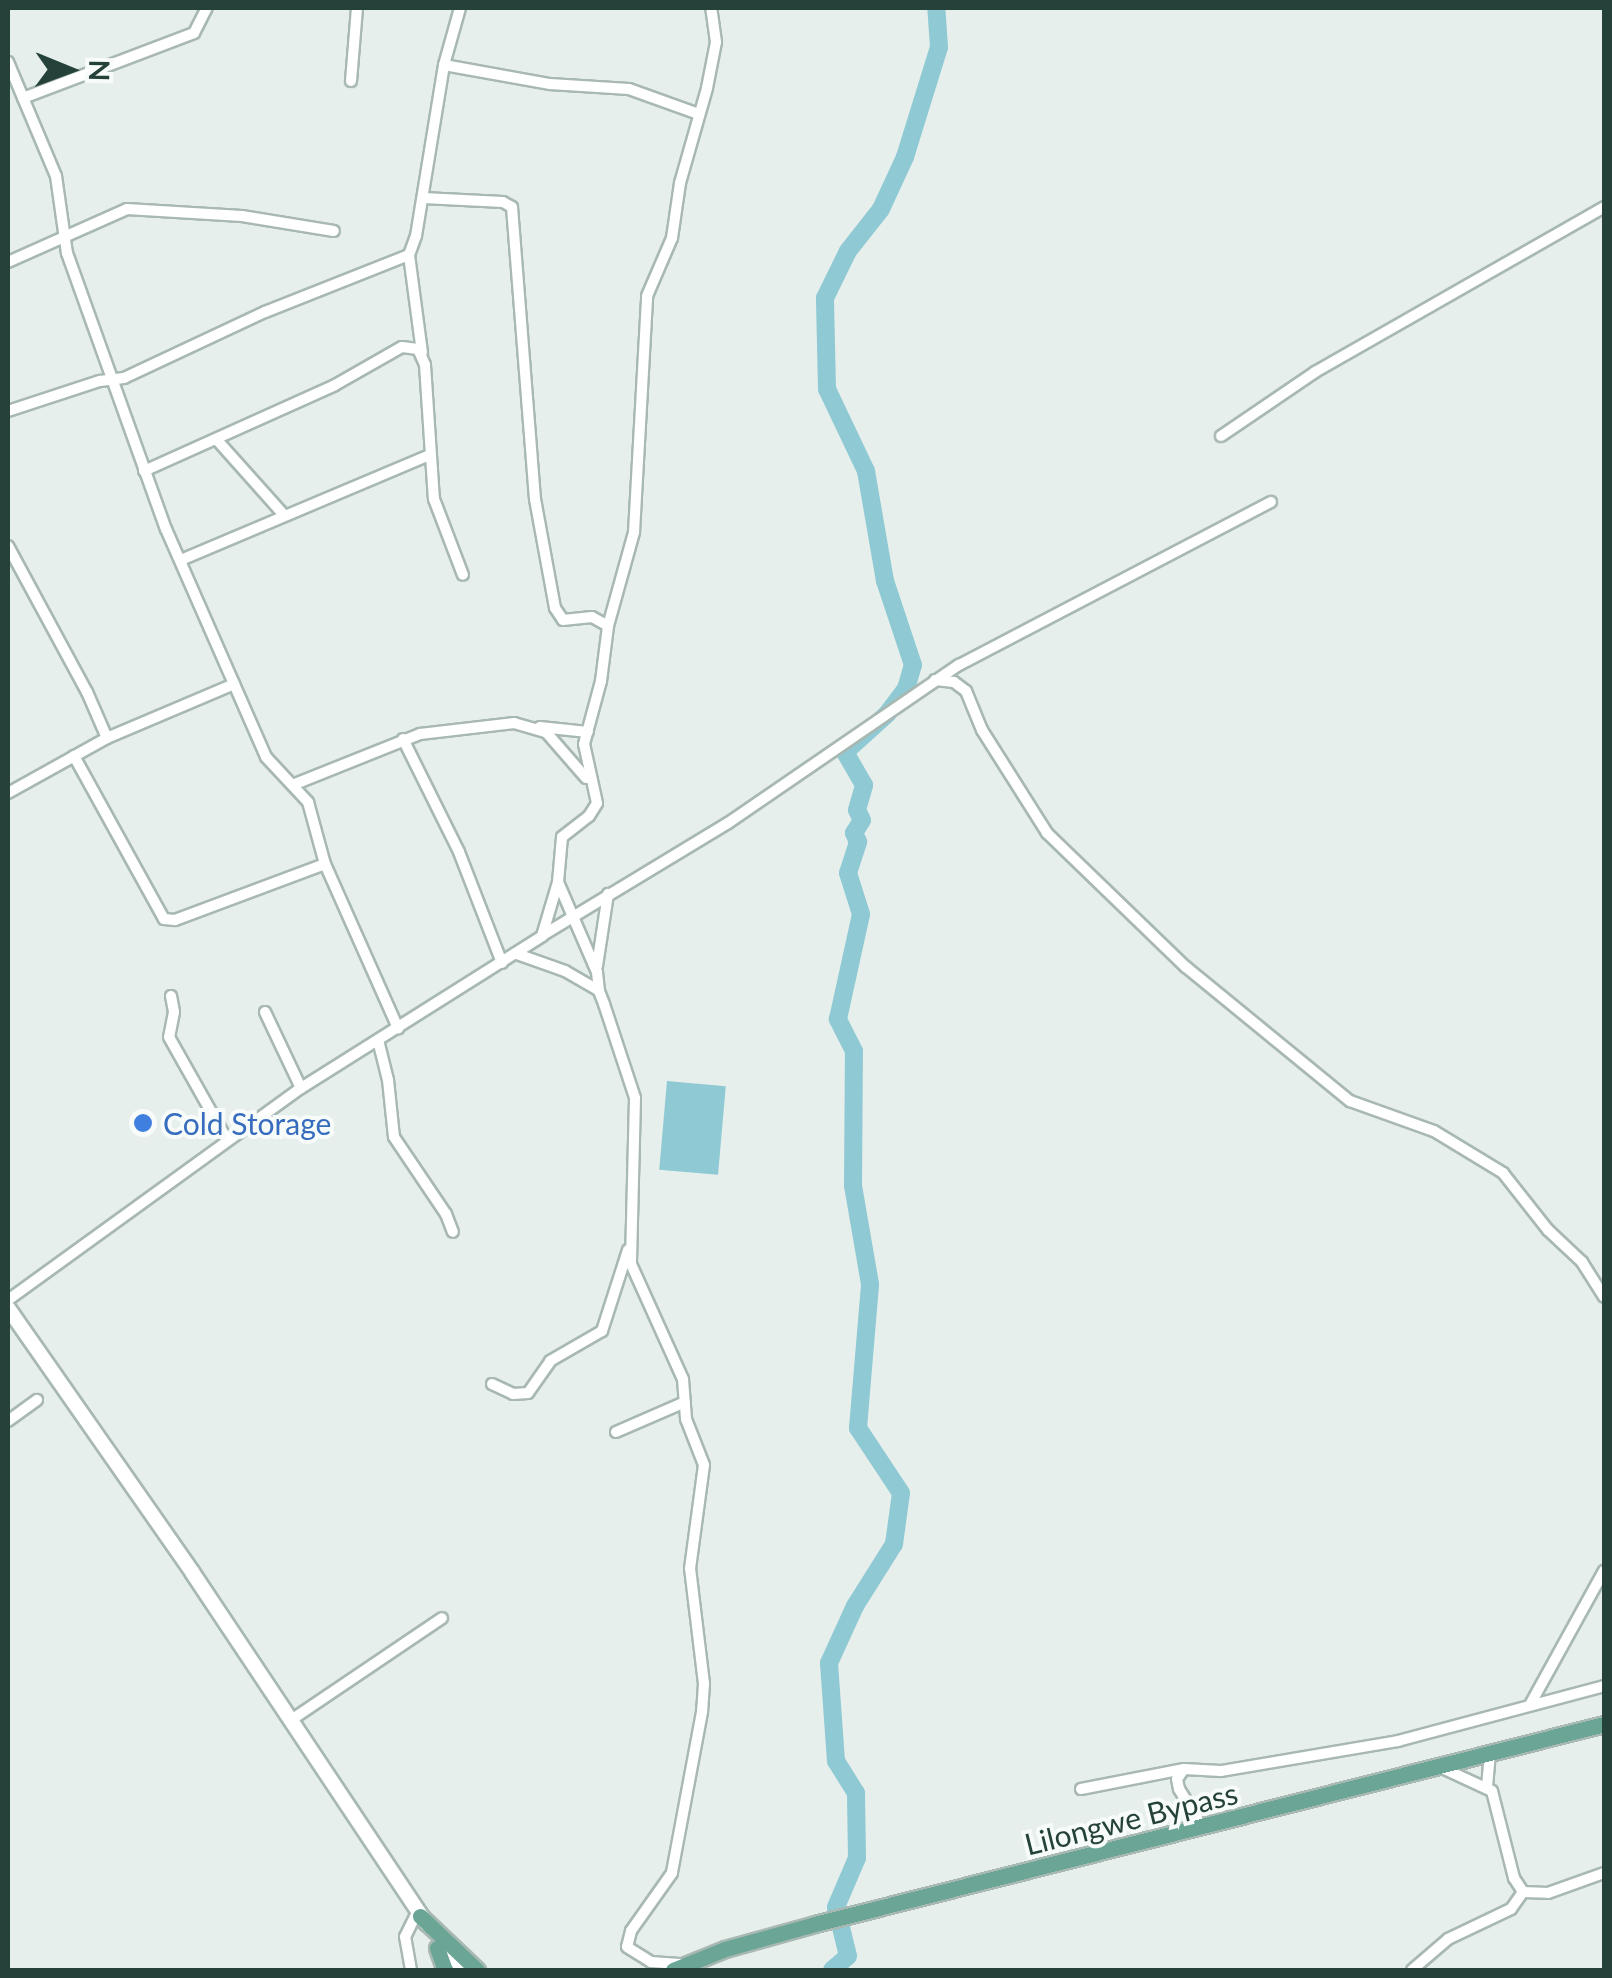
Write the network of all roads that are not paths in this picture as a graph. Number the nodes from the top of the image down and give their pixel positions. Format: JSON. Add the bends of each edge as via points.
{"nodes":[{"id":1,"x":207,"y":8,"type":"edge"},
{"id":2,"x":357,"y":8,"type":"edge"},
{"id":3,"x":460,"y":8,"type":"edge"},
{"id":4,"x":710,"y":8,"type":"edge"},
{"id":5,"x":8,"y":62,"type":"edge"},
{"id":6,"x":444,"y":65,"type":"junction"},
{"id":7,"x":352,"y":81,"type":"dead end"},
{"id":8,"x":23,"y":98,"type":"junction"},
{"id":9,"x":699,"y":114,"type":"junction"},
{"id":10,"x":423,"y":198,"type":"junction"},
{"id":11,"x":1604,"y":206,"type":"edge"},
{"id":12,"x":334,"y":231,"type":"dead end"},
{"id":13,"x":65,"y":237,"type":"junction"},
{"id":14,"x":409,"y":255,"type":"junction"},
{"id":15,"x":8,"y":262,"type":"edge"},
{"id":16,"x":422,"y":354,"type":"junction"},
{"id":17,"x":112,"y":380,"type":"junction"},
{"id":18,"x":8,"y":411,"type":"edge"},
{"id":19,"x":1221,"y":436,"type":"dead end"},
{"id":20,"x":217,"y":440,"type":"junction"},
{"id":21,"x":430,"y":455,"type":"junction"},
{"id":22,"x":144,"y":471,"type":"junction"},
{"id":23,"x":1270,"y":502,"type":"dead end"},
{"id":24,"x":284,"y":515,"type":"junction"},
{"id":25,"x":8,"y":546,"type":"edge"},
{"id":26,"x":181,"y":560,"type":"junction"},
{"id":27,"x":463,"y":575,"type":"dead end"},
{"id":28,"x":608,"y":626,"type":"junction"},
{"id":29,"x":935,"y":680,"type":"junction"},
{"id":30,"x":234,"y":684,"type":"junction"},
{"id":31,"x":534,"y":727,"type":"junction"},
{"id":32,"x":588,"y":732,"type":"junction"},
{"id":33,"x":107,"y":738,"type":"junction"},
{"id":34,"x":404,"y":740,"type":"junction"},
{"id":35,"x":74,"y":756,"type":"junction"},
{"id":36,"x":295,"y":784,"type":"junction"},
{"id":37,"x":592,"y":786,"type":"junction"},
{"id":38,"x":8,"y":793,"type":"edge"},
{"id":39,"x":325,"y":864,"type":"junction"},
{"id":40,"x":558,"y":882,"type":"junction"},
{"id":41,"x":608,"y":892,"type":"junction"},
{"id":42,"x":575,"y":914,"type":"junction"},
{"id":43,"x":542,"y":936,"type":"junction"},
{"id":44,"x":517,"y":954,"type":"junction"},
{"id":45,"x":502,"y":963,"type":"junction"},
{"id":46,"x":597,"y":972,"type":"junction"},
{"id":47,"x":599,"y":991,"type":"junction"},
{"id":48,"x":172,"y":996,"type":"dead end"},
{"id":49,"x":265,"y":1012,"type":"dead end"},
{"id":50,"x":398,"y":1028,"type":"junction"},
{"id":51,"x":378,"y":1040,"type":"junction"},
{"id":52,"x":301,"y":1088,"type":"junction"},
{"id":53,"x":227,"y":1140,"type":"junction"},
{"id":54,"x":453,"y":1232,"type":"dead end"},
{"id":55,"x":628,"y":1249,"type":"junction"},
{"id":56,"x":1604,"y":1297,"type":"edge"},
{"id":57,"x":8,"y":1300,"type":"edge"},
{"id":58,"x":8,"y":1308,"type":"edge"},
{"id":59,"x":492,"y":1384,"type":"dead end"},
{"id":60,"x":37,"y":1400,"type":"dead end"},
{"id":61,"x":684,"y":1402,"type":"junction"},
{"id":62,"x":8,"y":1420,"type":"edge"},
{"id":63,"x":616,"y":1432,"type":"dead end"},
{"id":64,"x":1604,"y":1571,"type":"edge"},
{"id":65,"x":442,"y":1618,"type":"dead end"},
{"id":66,"x":1604,"y":1686,"type":"edge"},
{"id":67,"x":1531,"y":1702,"type":"junction"},
{"id":68,"x":290,"y":1720,"type":"junction"},
{"id":69,"x":1604,"y":1724,"type":"edge"},
{"id":70,"x":1490,"y":1753,"type":"junction"},
{"id":71,"x":1439,"y":1766,"type":"junction"},
{"id":72,"x":1184,"y":1770,"type":"junction"},
{"id":73,"x":1487,"y":1787,"type":"junction"},
{"id":74,"x":1081,"y":1789,"type":"dead end"},
{"id":75,"x":1197,"y":1818,"type":"dead end"},
{"id":76,"x":1604,"y":1872,"type":"edge"},
{"id":77,"x":1523,"y":1892,"type":"junction"},
{"id":78,"x":419,"y":1914,"type":"junction"},
{"id":79,"x":437,"y":1948,"type":"joint"},
{"id":80,"x":679,"y":1968,"type":"edge"},
{"id":81,"x":411,"y":1970,"type":"edge"},
{"id":82,"x":448,"y":1970,"type":"edge"},
{"id":83,"x":464,"y":1970,"type":"edge"},
{"id":84,"x":476,"y":1970,"type":"edge"},
{"id":85,"x":1412,"y":1970,"type":"edge"}],
"edges":[{"from":1,"to":8,"type":"street","via":[[194,32]]},
{"from":2,"to":7,"type":"street"},
{"from":3,"to":6,"type":"street"},
{"from":4,"to":9,"type":"street","via":[[716,48]]},
{"from":5,"to":8,"type":"street"},
{"from":6,"to":9,"type":"street","via":[[629,90]]},
{"from":6,"to":10,"type":"street"},
{"from":8,"to":13,"type":"street","via":[[56,176]]},
{"from":9,"to":28,"type":"street","via":[[672,238],[647,296],[634,532]]},
{"from":10,"to":14,"type":"street"},
{"from":10,"to":28,"type":"street","via":[[512,208],[546,564],[559,616],[592,617]]},
{"from":11,"to":19,"type":"street","via":[[1316,372]]},
{"from":12,"to":13,"type":"street","via":[[149,208],[126,209]]},
{"from":13,"to":15,"type":"street"},
{"from":13,"to":17,"type":"street"},
{"from":14,"to":16,"type":"street"},
{"from":14,"to":17,"type":"street"},
{"from":16,"to":20,"type":"street","via":[[402,347]]},
{"from":16,"to":21,"type":"street"},
{"from":17,"to":18,"type":"street"},
{"from":17,"to":22,"type":"street"},
{"from":20,"to":22,"type":"street"},
{"from":20,"to":24,"type":"street"},
{"from":21,"to":24,"type":"street"},
{"from":21,"to":27,"type":"street","via":[[434,498]]},
{"from":22,"to":26,"type":"street"},
{"from":23,"to":29,"type":"street"},
{"from":24,"to":26,"type":"street"},
{"from":25,"to":33,"type":"street"},
{"from":26,"to":30,"type":"street"},
{"from":28,"to":32,"type":"street"},
{"from":29,"to":41,"type":"street","via":[[728,823]]},
{"from":29,"to":56,"type":"street","via":[[966,691],[982,730],[1047,832],[1186,967],[1350,1101],[1413,1121],[1503,1174],[1582,1262]]},
{"from":30,"to":33,"type":"street"},
{"from":30,"to":36,"type":"street","via":[[266,757]]},
{"from":31,"to":32,"type":"street"},
{"from":31,"to":34,"type":"street","via":[[456,727]]},
{"from":31,"to":37,"type":"street","via":[[553,739]]},
{"from":32,"to":37,"type":"street"},
{"from":33,"to":35,"type":"street"},
{"from":34,"to":36,"type":"street"},
{"from":34,"to":45,"type":"street"},
{"from":35,"to":38,"type":"street"},
{"from":35,"to":39,"type":"street","via":[[164,919]]},
{"from":36,"to":39,"type":"street","via":[[308,802]]},
{"from":37,"to":40,"type":"street","via":[[594,810],[562,837]]},
{"from":39,"to":50,"type":"street"},
{"from":40,"to":42,"type":"street"},
{"from":40,"to":43,"type":"street"},
{"from":41,"to":42,"type":"street"},
{"from":41,"to":46,"type":"street"},
{"from":42,"to":43,"type":"street"},
{"from":42,"to":46,"type":"street"},
{"from":43,"to":44,"type":"street"},
{"from":44,"to":45,"type":"street"},
{"from":44,"to":47,"type":"street"},
{"from":45,"to":50,"type":"street"},
{"from":46,"to":47,"type":"street"},
{"from":47,"to":55,"type":"street","via":[[635,1098]]},
{"from":48,"to":53,"type":"street","via":[[169,1037]]},
{"from":49,"to":52,"type":"street"},
{"from":50,"to":51,"type":"street"},
{"from":51,"to":52,"type":"street"},
{"from":51,"to":54,"type":"street","via":[[394,1137]]},
{"from":52,"to":53,"type":"street"},
{"from":53,"to":57,"type":"street"},
{"from":55,"to":59,"type":"street","via":[[602,1331],[550,1361],[528,1393]]},
{"from":55,"to":61,"type":"street","via":[[683,1378]]},
{"from":58,"to":68,"type":"main road"},
{"from":60,"to":62,"type":"street"},
{"from":61,"to":63,"type":"street"},
{"from":61,"to":80,"type":"street","via":[[704,1466],[690,1568],[704,1698],[672,1873],[627,1947]]},
{"from":64,"to":67,"type":"street"},
{"from":65,"to":68,"type":"street"},
{"from":66,"to":67,"type":"street"},
{"from":67,"to":72,"type":"street","via":[[1398,1741],[1221,1771]]},
{"from":68,"to":78,"type":"main road"},
{"from":69,"to":70,"type":"main road","name":"Lilongwe Bypass"},
{"from":70,"to":71,"type":"main road","name":"Lilongwe Bypass"},
{"from":70,"to":73,"type":"street"},
{"from":71,"to":73,"type":"street"},
{"from":71,"to":80,"type":"main road","name":"Lilongwe Bypass","via":[[859,1912]]},
{"from":72,"to":74,"type":"street"},
{"from":72,"to":75,"type":"street","via":[[1177,1778]]},
{"from":73,"to":77,"type":"street"},
{"from":76,"to":77,"type":"street","via":[[1548,1893]]},
{"from":77,"to":85,"type":"street","via":[[1511,1909],[1448,1939]]},
{"from":78,"to":79,"type":"main road"},
{"from":78,"to":81,"type":"street","via":[[405,1938]]},
{"from":78,"to":83,"type":"main road"},
{"from":78,"to":84,"type":"main road"},
{"from":79,"to":82,"type":"main road"}]}
